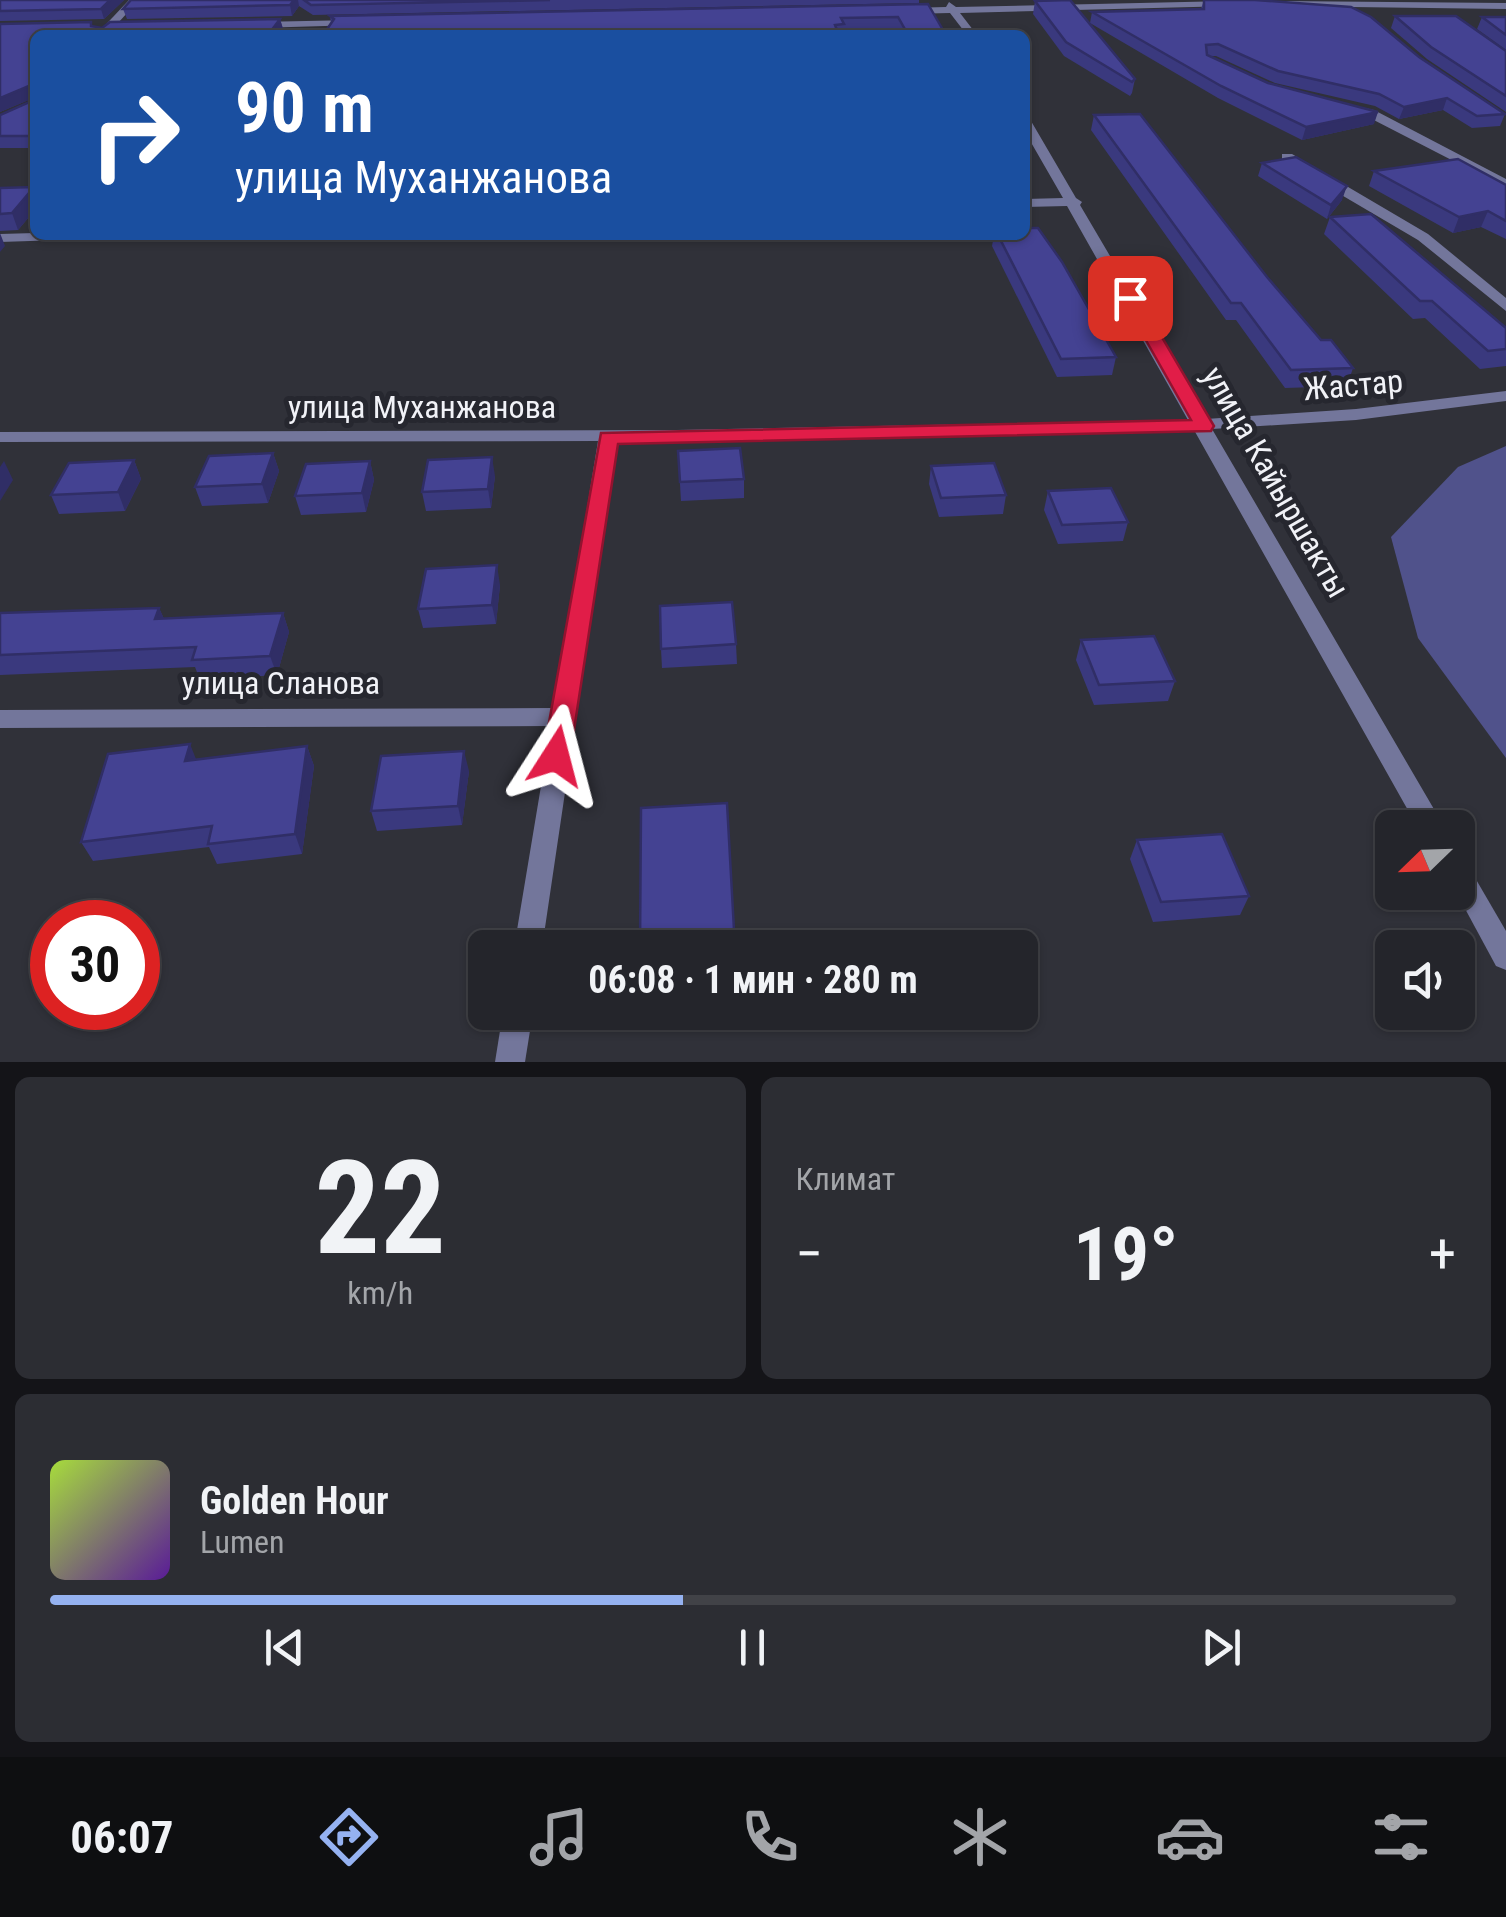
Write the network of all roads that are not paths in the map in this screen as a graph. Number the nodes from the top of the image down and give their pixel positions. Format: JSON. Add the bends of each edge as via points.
{"nodes":[{"id":1,"x":134,"y":0,"type":"edge"},
{"id":2,"x":942,"y":0,"type":"edge"},
{"id":3,"x":1289,"y":2,"type":"edge"},
{"id":4,"x":1114,"y":3,"type":"edge"},
{"id":5,"x":1249,"y":4,"type":"edge"},
{"id":6,"x":1269,"y":4,"type":"edge"},
{"id":7,"x":1351,"y":4,"type":"junction"},
{"id":8,"x":1432,"y":4,"type":"junction"},
{"id":9,"x":1506,"y":6,"type":"edge"},
{"id":10,"x":956,"y":10,"type":"junction"},
{"id":11,"x":897,"y":12,"type":"edge"},
{"id":12,"x":1448,"y":16,"type":"edge"},
{"id":13,"x":363,"y":23,"type":"edge"},
{"id":14,"x":1374,"y":23,"type":"edge"},
{"id":15,"x":245,"y":26,"type":"edge"},
{"id":16,"x":126,"y":28,"type":"edge"},
{"id":17,"x":88,"y":29,"type":"edge"},
{"id":18,"x":93,"y":30,"type":"edge"},
{"id":19,"x":106,"y":30,"type":"edge"},
{"id":20,"x":115,"y":30,"type":"edge"},
{"id":21,"x":969,"y":30,"type":"edge"},
{"id":22,"x":1337,"y":105,"type":"edge"},
{"id":23,"x":1030,"y":129,"type":"edge"},
{"id":24,"x":1288,"y":157,"type":"edge"},
{"id":25,"x":1506,"y":184,"type":"edge"},
{"id":26,"x":1075,"y":202,"type":"junction"},
{"id":27,"x":1030,"y":204,"type":"edge"},
{"id":28,"x":30,"y":237,"type":"edge"},
{"id":29,"x":0,"y":238,"type":"edge"},
{"id":30,"x":1506,"y":306,"type":"edge"},
{"id":31,"x":1506,"y":396,"type":"edge"},
{"id":32,"x":1204,"y":426,"type":"junction"},
{"id":33,"x":0,"y":437,"type":"edge"},
{"id":34,"x":608,"y":438,"type":"junction"},
{"id":35,"x":562,"y":717,"type":"junction"},
{"id":36,"x":0,"y":720,"type":"edge"},
{"id":37,"x":1422,"y":810,"type":"edge"},
{"id":38,"x":1475,"y":902,"type":"edge"},
{"id":39,"x":531,"y":930,"type":"edge"},
{"id":40,"x":1506,"y":958,"type":"edge"},
{"id":41,"x":515,"y":1030,"type":"edge"},
{"id":42,"x":510,"y":1062,"type":"edge"}],
"edges":[{"from":1,"to":19,"type":"street"},
{"from":2,"to":10,"type":"street"},
{"from":3,"to":6,"type":"street"},
{"from":3,"to":7,"type":"street"},
{"from":4,"to":5,"type":"street"},
{"from":4,"to":10,"type":"street"},
{"from":7,"to":8,"type":"street"},
{"from":7,"to":14,"type":"street"},
{"from":8,"to":9,"type":"street"},
{"from":8,"to":12,"type":"street"},
{"from":10,"to":11,"type":"street"},
{"from":10,"to":21,"type":"street"},
{"from":13,"to":15,"type":"street"},
{"from":16,"to":20,"type":"street"},
{"from":17,"to":18,"type":"street"},
{"from":22,"to":25,"type":"street","via":[[1370,113]]},
{"from":23,"to":26,"type":"street","name":"улица Кайыршакты"},
{"from":24,"to":30,"type":"street","via":[[1423,237]]},
{"from":26,"to":27,"type":"street"},
{"from":26,"to":32,"type":"street","name":"улица Кайыршакты"},
{"from":28,"to":29,"type":"street"},
{"from":31,"to":32,"type":"street","name":"Жастар","via":[[1405,412]]},
{"from":32,"to":34,"type":"street","name":"улица Муханжанова"},
{"from":32,"to":37,"type":"street","name":"улица Кайыршакты"},
{"from":33,"to":34,"type":"street","name":"улица Муханжанова"},
{"from":34,"to":35,"type":"street"},
{"from":35,"to":36,"type":"street","name":"улица Сланова"},
{"from":35,"to":39,"type":"street"},
{"from":38,"to":40,"type":"street"},
{"from":41,"to":42,"type":"street"}]}
